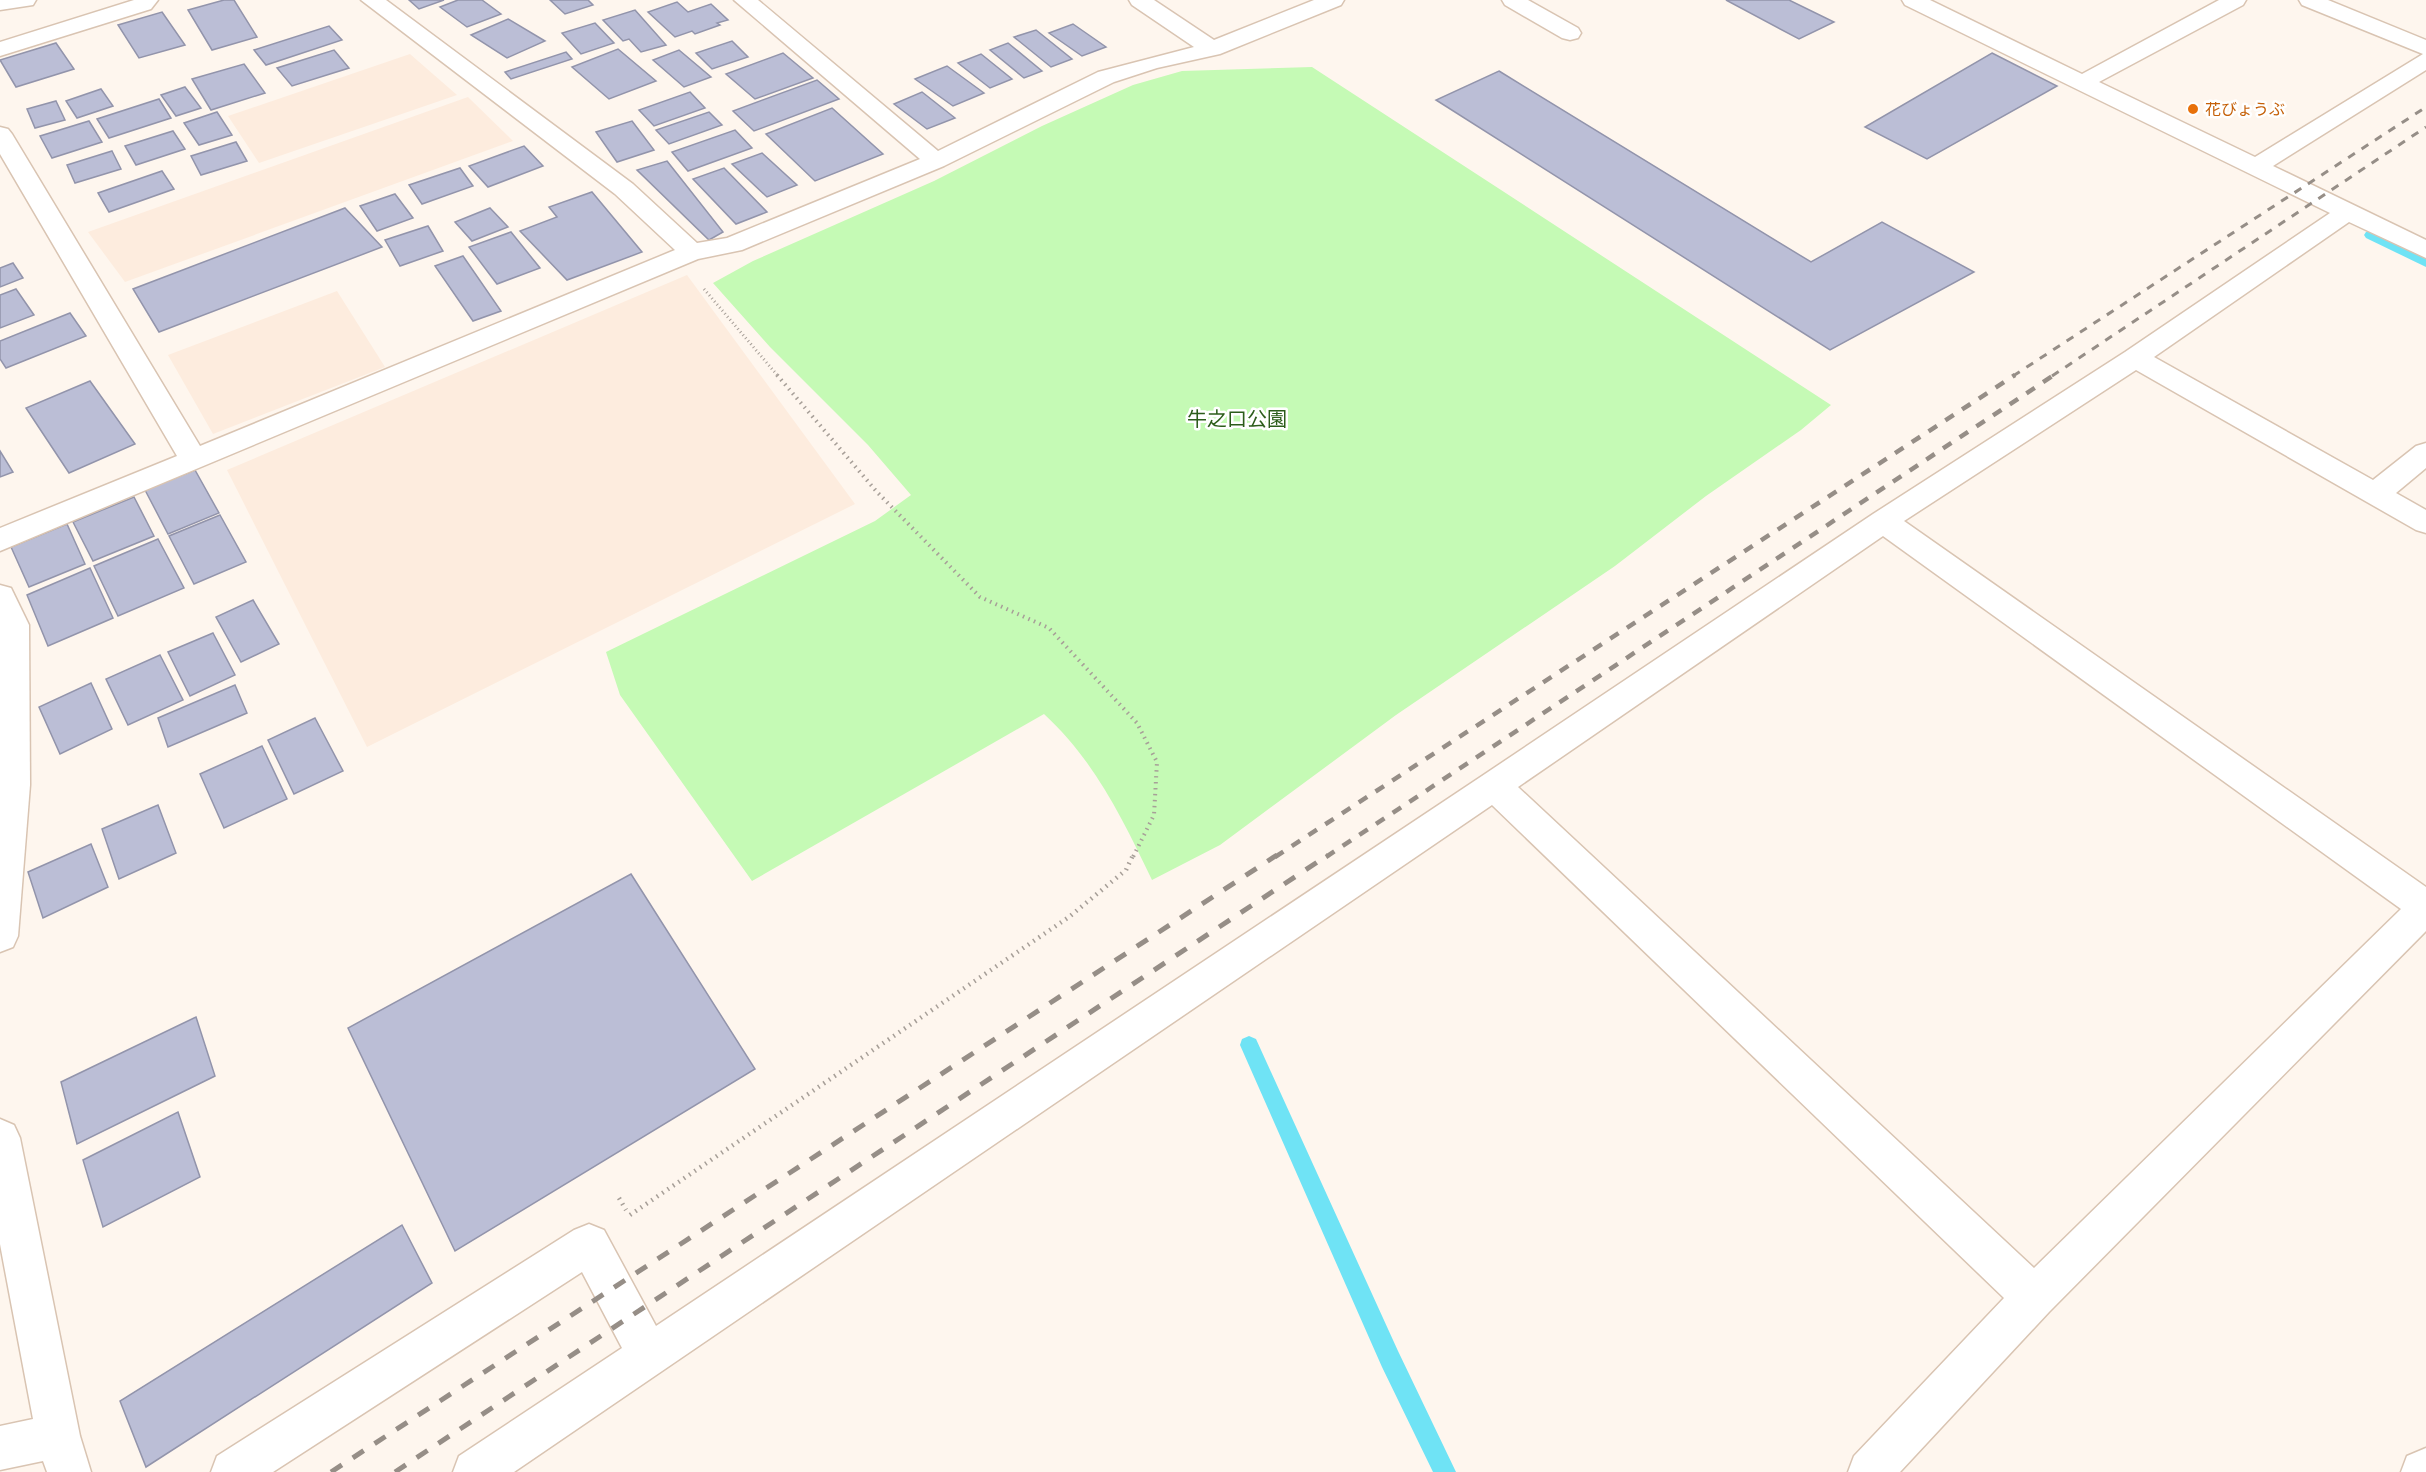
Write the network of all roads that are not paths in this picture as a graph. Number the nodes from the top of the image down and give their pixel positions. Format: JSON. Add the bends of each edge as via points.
{"nodes":[{"id":1,"x":25,"y":0,"type":"edge"},
{"id":2,"x":147,"y":0,"type":"edge"},
{"id":3,"x":372,"y":0,"type":"edge"},
{"id":4,"x":745,"y":0,"type":"edge"},
{"id":5,"x":1140,"y":0,"type":"edge"},
{"id":6,"x":1333,"y":0,"type":"edge"},
{"id":7,"x":1513,"y":0,"type":"edge"},
{"id":8,"x":1913,"y":0,"type":"edge"},
{"id":9,"x":2235,"y":0,"type":"edge"},
{"id":10,"x":2310,"y":0,"type":"edge"},
{"id":11,"x":0,"y":4,"type":"edge"},
{"id":12,"x":1570,"y":33,"type":"dead end"},
{"id":13,"x":2426,"y":48,"type":"edge"},
{"id":14,"x":0,"y":49,"type":"edge"},
{"id":15,"x":1212,"y":49,"type":"junction"},
{"id":16,"x":2426,"y":60,"type":"edge"},
{"id":17,"x":2081,"y":83,"type":"junction"},
{"id":18,"x":0,"y":134,"type":"edge"},
{"id":19,"x":936,"y":161,"type":"junction"},
{"id":20,"x":2254,"y":168,"type":"junction"},
{"id":21,"x":2348,"y":212,"type":"junction"},
{"id":22,"x":2426,"y":250,"type":"edge"},
{"id":23,"x":692,"y":252,"type":"junction"},
{"id":24,"x":2134,"y":358,"type":"junction"},
{"id":25,"x":2426,"y":453,"type":"edge"},
{"id":26,"x":193,"y":459,"type":"junction"},
{"id":27,"x":2375,"y":494,"type":"junction"},
{"id":28,"x":1883,"y":521,"type":"junction"},
{"id":29,"x":2426,"y":523,"type":"edge"},
{"id":30,"x":0,"y":540,"type":"edge"},
{"id":31,"x":0,"y":596,"type":"edge"},
{"id":32,"x":1494,"y":786,"type":"junction"},
{"id":33,"x":2426,"y":907,"type":"edge"},
{"id":34,"x":0,"y":936,"type":"edge"},
{"id":35,"x":0,"y":1138,"type":"edge"},
{"id":36,"x":2034,"y":1297,"type":"junction"},
{"id":37,"x":649,"y":1356,"type":"junction"},
{"id":38,"x":0,"y":1448,"type":"edge"},
{"id":39,"x":63,"y":1454,"type":"edge"},
{"id":40,"x":233,"y":1472,"type":"edge"},
{"id":41,"x":475,"y":1472,"type":"edge"},
{"id":42,"x":1870,"y":1472,"type":"edge"}],
"edges":[{"from":1,"to":11,"type":"street"},
{"from":2,"to":14,"type":"street"},
{"from":3,"to":23,"type":"street","via":[[624,189]]},
{"from":4,"to":19,"type":"street"},
{"from":5,"to":15,"type":"street"},
{"from":6,"to":15,"type":"street"},
{"from":7,"to":12,"type":"street"},
{"from":8,"to":17,"type":"street"},
{"from":9,"to":17,"type":"street"},
{"from":10,"to":13,"type":"street"},
{"from":15,"to":19,"type":"street","via":[[1106,77]]},
{"from":16,"to":20,"type":"street"},
{"from":17,"to":20,"type":"street"},
{"from":18,"to":26,"type":"street"},
{"from":19,"to":23,"type":"street","via":[[733,245]]},
{"from":20,"to":21,"type":"street"},
{"from":21,"to":22,"type":"street"},
{"from":21,"to":24,"type":"street"},
{"from":23,"to":26,"type":"street"},
{"from":24,"to":27,"type":"street"},
{"from":24,"to":28,"type":"street"},
{"from":25,"to":27,"type":"street"},
{"from":26,"to":30,"type":"street"},
{"from":27,"to":29,"type":"street"},
{"from":28,"to":32,"type":"street"},
{"from":28,"to":33,"type":"street"},
{"from":31,"to":34,"type":"street","via":[[13,625],[13,785]]},
{"from":32,"to":36,"type":"street"},
{"from":32,"to":37,"type":"street"},
{"from":33,"to":36,"type":"street"},
{"from":35,"to":39,"type":"street"},
{"from":36,"to":42,"type":"street"},
{"from":37,"to":40,"type":"street","via":[[589,1244]]},
{"from":37,"to":41,"type":"street"},
{"from":38,"to":39,"type":"street"}]}
